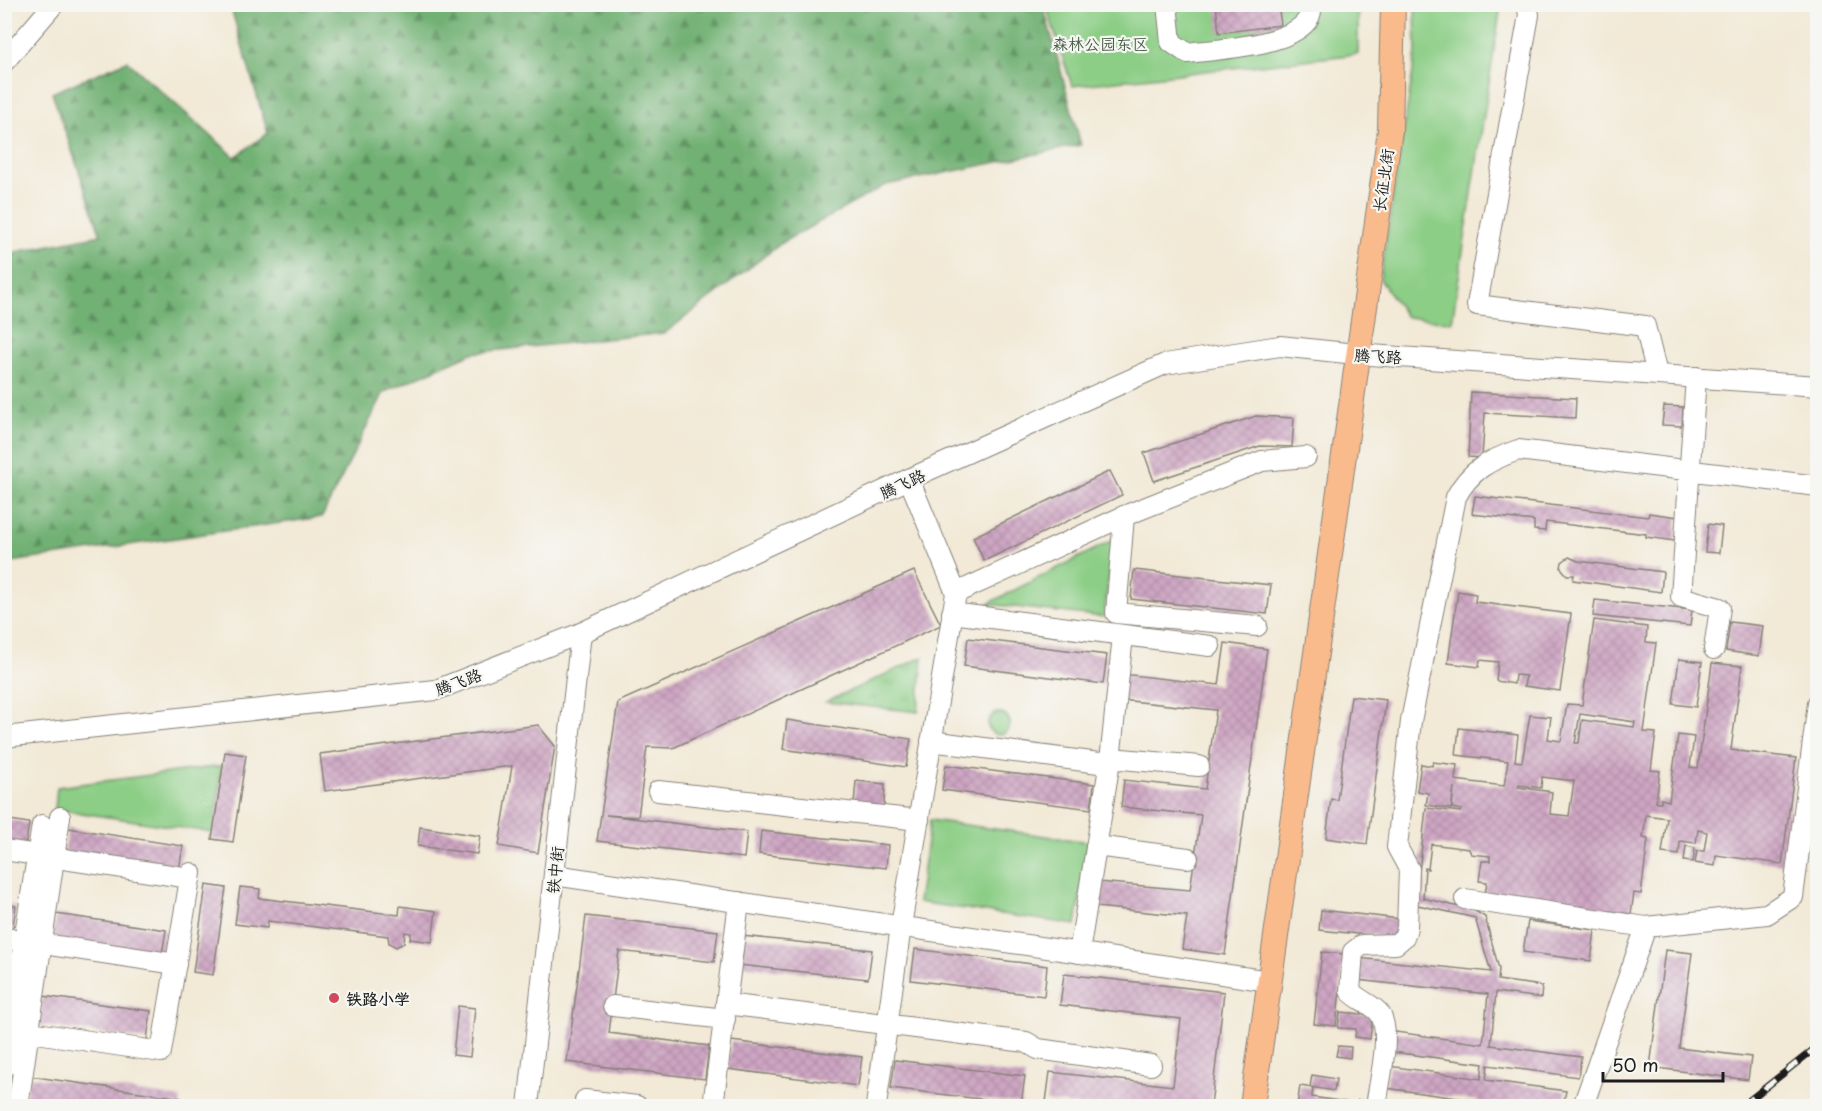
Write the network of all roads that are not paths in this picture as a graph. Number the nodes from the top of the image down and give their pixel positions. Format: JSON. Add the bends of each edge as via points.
{"nodes":[{"id":1,"x":54,"y":4,"type":"edge"},
{"id":2,"x":1167,"y":4,"type":"edge"},
{"id":3,"x":1311,"y":4,"type":"edge"},
{"id":4,"x":1393,"y":4,"type":"edge"},
{"id":5,"x":1527,"y":4,"type":"edge"},
{"id":6,"x":4,"y":63,"type":"edge"},
{"id":7,"x":1356,"y":354,"type":"junction"},
{"id":8,"x":1658,"y":374,"type":"junction"},
{"id":9,"x":1696,"y":377,"type":"junction"},
{"id":10,"x":1818,"y":386,"type":"edge"},
{"id":11,"x":1306,"y":457,"type":"dead end"},
{"id":12,"x":1690,"y":470,"type":"junction"},
{"id":13,"x":909,"y":479,"type":"junction"},
{"id":14,"x":1818,"y":486,"type":"edge"},
{"id":15,"x":1124,"y":516,"type":"junction"},
{"id":16,"x":956,"y":593,"type":"junction"},
{"id":17,"x":952,"y":613,"type":"junction"},
{"id":18,"x":1257,"y":626,"type":"dead end"},
{"id":19,"x":581,"y":633,"type":"junction"},
{"id":20,"x":1123,"y":635,"type":"junction"},
{"id":21,"x":1210,"y":646,"type":"dead end"},
{"id":22,"x":1714,"y":649,"type":"dead end"},
{"id":23,"x":1818,"y":703,"type":"edge"},
{"id":24,"x":4,"y":737,"type":"edge"},
{"id":25,"x":932,"y":741,"type":"junction"},
{"id":26,"x":1110,"y":761,"type":"junction"},
{"id":27,"x":1199,"y":766,"type":"dead end"},
{"id":28,"x":658,"y":791,"type":"dead end"},
{"id":29,"x":919,"y":820,"type":"junction"},
{"id":30,"x":51,"y":821,"type":"dead end"},
{"id":31,"x":1096,"y":846,"type":"junction"},
{"id":32,"x":4,"y":850,"type":"edge"},
{"id":33,"x":46,"y":856,"type":"junction"},
{"id":34,"x":1188,"y":858,"type":"dead end"},
{"id":35,"x":554,"y":875,"type":"junction"},
{"id":36,"x":1466,"y":899,"type":"dead end"},
{"id":37,"x":739,"y":903,"type":"junction"},
{"id":38,"x":902,"y":926,"type":"junction"},
{"id":39,"x":1646,"y":927,"type":"junction"},
{"id":40,"x":4,"y":938,"type":"edge"},
{"id":41,"x":33,"y":942,"type":"junction"},
{"id":42,"x":1079,"y":953,"type":"junction"},
{"id":43,"x":176,"y":964,"type":"junction"},
{"id":44,"x":1269,"y":981,"type":"junction"},
{"id":45,"x":613,"y":1006,"type":"dead end"},
{"id":46,"x":725,"y":1011,"type":"junction"},
{"id":47,"x":888,"y":1025,"type":"junction"},
{"id":48,"x":15,"y":1029,"type":"edge"},
{"id":49,"x":1151,"y":1065,"type":"dead end"},
{"id":50,"x":4,"y":1068,"type":"edge"},
{"id":51,"x":585,"y":1100,"type":"dead end"},
{"id":52,"x":18,"y":1107,"type":"edge"},
{"id":53,"x":528,"y":1107,"type":"edge"},
{"id":54,"x":637,"y":1107,"type":"edge"},
{"id":55,"x":713,"y":1107,"type":"edge"},
{"id":56,"x":876,"y":1107,"type":"edge"},
{"id":57,"x":1252,"y":1107,"type":"edge"},
{"id":58,"x":1376,"y":1107,"type":"edge"},
{"id":59,"x":1582,"y":1107,"type":"edge"}],
"edges":[{"from":1,"to":6,"type":"street"},
{"from":2,"to":3,"type":"street","via":[[1172,42],[1187,53],[1282,39],[1300,31],[1312,10]]},
{"from":4,"to":7,"type":"main road","name":"长征北街","via":[[1390,130]]},
{"from":5,"to":8,"type":"street","via":[[1477,305],[1645,326]]},
{"from":7,"to":8,"type":"street","name":"腾飞路"},
{"from":7,"to":13,"type":"street","name":"腾飞路","via":[[1280,346],[1165,364]]},
{"from":7,"to":44,"type":"main road","name":"长征北街"},
{"from":8,"to":9,"type":"street","name":"腾飞路"},
{"from":9,"to":10,"type":"street","name":"腾飞路"},
{"from":9,"to":12,"type":"street"},
{"from":11,"to":15,"type":"street","via":[[1262,461]]},
{"from":12,"to":14,"type":"street"},
{"from":12,"to":22,"type":"street","via":[[1681,597],[1720,608]]},
{"from":12,"to":58,"type":"street","via":[[1518,450],[1498,457],[1466,477],[1456,497],[1411,721],[1396,848],[1409,869],[1407,928],[1396,944],[1362,945],[1353,952],[1350,991],[1379,1012],[1386,1030]]},
{"from":13,"to":16,"type":"street"},
{"from":13,"to":19,"type":"street","name":"腾飞路"},
{"from":15,"to":16,"type":"street"},
{"from":15,"to":18,"type":"street","via":[[1116,613]]},
{"from":16,"to":17,"type":"street"},
{"from":17,"to":20,"type":"street"},
{"from":17,"to":25,"type":"street"},
{"from":19,"to":24,"type":"street","name":"腾飞路","via":[[436,690]]},
{"from":19,"to":35,"type":"street","name":"铁中街"},
{"from":20,"to":21,"type":"street"},
{"from":20,"to":26,"type":"street"},
{"from":23,"to":39,"type":"street","via":[[1793,897],[1767,914]]},
{"from":25,"to":26,"type":"street","via":[[1099,763]]},
{"from":25,"to":29,"type":"street"},
{"from":26,"to":27,"type":"street"},
{"from":26,"to":31,"type":"street"},
{"from":28,"to":29,"type":"street"},
{"from":29,"to":38,"type":"street"},
{"from":30,"to":33,"type":"street"},
{"from":31,"to":34,"type":"street"},
{"from":31,"to":42,"type":"street"},
{"from":32,"to":33,"type":"street"},
{"from":33,"to":41,"type":"street"},
{"from":33,"to":43,"type":"street","via":[[190,875]]},
{"from":35,"to":37,"type":"street"},
{"from":35,"to":53,"type":"street","name":"铁中街"},
{"from":36,"to":39,"type":"street"},
{"from":37,"to":38,"type":"street"},
{"from":37,"to":46,"type":"street"},
{"from":38,"to":42,"type":"street"},
{"from":38,"to":47,"type":"street"},
{"from":39,"to":59,"type":"street"},
{"from":40,"to":41,"type":"street"},
{"from":41,"to":43,"type":"street"},
{"from":41,"to":48,"type":"street"},
{"from":42,"to":44,"type":"street"},
{"from":43,"to":48,"type":"street","via":[[161,1052]]},
{"from":44,"to":57,"type":"main road","name":"长征北街"},
{"from":45,"to":46,"type":"street"},
{"from":46,"to":47,"type":"street"},
{"from":46,"to":55,"type":"street"},
{"from":47,"to":49,"type":"street","via":[[1026,1042],[1038,1049]]},
{"from":47,"to":56,"type":"street"},
{"from":48,"to":50,"type":"street"},
{"from":48,"to":52,"type":"street"},
{"from":51,"to":54,"type":"street"}]}
